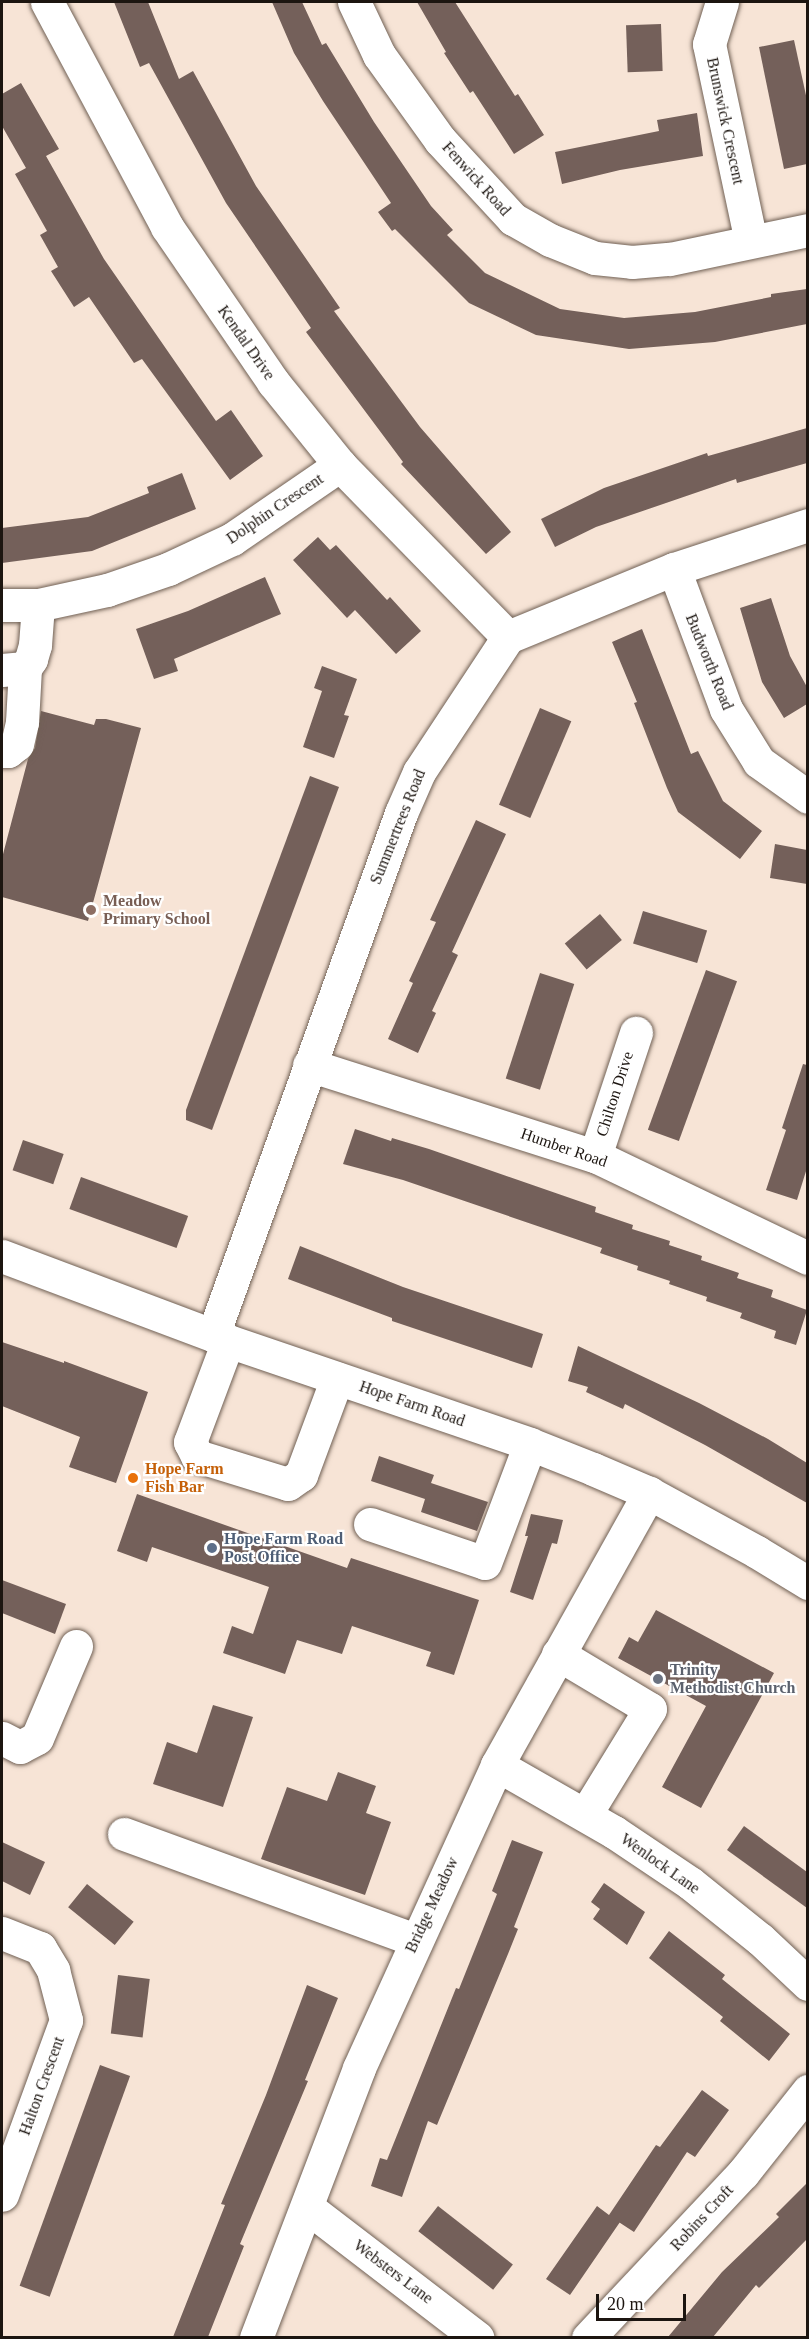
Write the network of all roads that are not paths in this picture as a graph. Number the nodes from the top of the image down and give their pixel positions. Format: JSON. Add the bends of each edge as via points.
{"nodes":[{"id":1,"x":47,"y":2,"type":"edge"},
{"id":2,"x":354,"y":2,"type":"edge"},
{"id":3,"x":722,"y":2,"type":"edge"},
{"id":4,"x":807,"y":230,"type":"edge"},
{"id":5,"x":752,"y":241,"type":"junction"},
{"id":6,"x":340,"y":465,"type":"junction"},
{"id":7,"x":807,"y":525,"type":"edge"},
{"id":8,"x":674,"y":569,"type":"junction"},
{"id":9,"x":2,"y":605,"type":"edge"},
{"id":10,"x":38,"y":605,"type":"junction"},
{"id":11,"x":508,"y":637,"type":"junction"},
{"id":12,"x":13,"y":669,"type":"edge"},
{"id":13,"x":2,"y":751,"type":"edge"},
{"id":14,"x":807,"y":797,"type":"edge"},
{"id":15,"x":636,"y":1033,"type":"dead end"},
{"id":16,"x":309,"y":1065,"type":"junction"},
{"id":17,"x":594,"y":1156,"type":"junction"},
{"id":18,"x":2,"y":1256,"type":"edge"},
{"id":19,"x":807,"y":1258,"type":"edge"},
{"id":20,"x":221,"y":1338,"type":"junction"},
{"id":21,"x":337,"y":1378,"type":"junction"},
{"id":22,"x":530,"y":1444,"type":"junction"},
{"id":23,"x":649,"y":1493,"type":"junction"},
{"id":24,"x":370,"y":1524,"type":"dead end"},
{"id":25,"x":807,"y":1583,"type":"edge"},
{"id":26,"x":76,"y":1646,"type":"dead end"},
{"id":27,"x":558,"y":1654,"type":"junction"},
{"id":28,"x":2,"y":1738,"type":"edge"},
{"id":29,"x":497,"y":1765,"type":"junction"},
{"id":30,"x":585,"y":1815,"type":"junction"},
{"id":31,"x":124,"y":1834,"type":"dead end"},
{"id":32,"x":2,"y":1933,"type":"edge"},
{"id":33,"x":416,"y":1940,"type":"junction"},
{"id":34,"x":807,"y":1984,"type":"edge"},
{"id":35,"x":807,"y":2091,"type":"edge"},
{"id":36,"x":2,"y":2195,"type":"edge"},
{"id":37,"x":307,"y":2207,"type":"junction"},
{"id":38,"x":256,"y":2337,"type":"edge"},
{"id":39,"x":478,"y":2337,"type":"edge"},
{"id":40,"x":588,"y":2337,"type":"edge"}],
"edges":[{"from":1,"to":6,"type":"street","name":"Kendal Drive","via":[[167,227],[273,382]]},
{"from":2,"to":5,"type":"street","name":"Fenwick Road","via":[[379,55],[440,140],[513,219],[550,240],[595,258],[632,262],[670,259]]},
{"from":3,"to":5,"type":"street","name":"Brunswick Crescent","via":[[709,44]]},
{"from":4,"to":5,"type":"street","name":"Fenwick Road"},
{"from":6,"to":10,"type":"street","name":"Dolphin Crescent","via":[[232,539],[168,569],[107,590]]},
{"from":6,"to":11,"type":"street","name":"Kendal Drive"},
{"from":7,"to":8,"type":"street"},
{"from":8,"to":11,"type":"street"},
{"from":8,"to":14,"type":"street","name":"Budworth Road","via":[[726,710],[759,762]]},
{"from":9,"to":10,"type":"street","name":"Dolphin Crescent"},
{"from":10,"to":12,"type":"street","via":[[35,645]]},
{"from":11,"to":16,"type":"street","name":"Summertrees Road","via":[[419,772],[400,813]]},
{"from":12,"to":13,"type":"street","via":[[22,722],[16,744]]},
{"from":15,"to":17,"type":"street","name":"Chilton Drive"},
{"from":16,"to":17,"type":"street","name":"Humber Road"},
{"from":16,"to":20,"type":"street","name":"Summertrees Road"},
{"from":17,"to":19,"type":"street","name":"Humber Road"},
{"from":18,"to":20,"type":"street","name":"Hope Farm Road"},
{"from":20,"to":21,"type":"street","name":"Hope Farm Road"},
{"from":20,"to":21,"type":"street","name":"Summertrees Road","via":[[190,1442],[197,1456],[208,1460],[288,1484],[302,1475]]},
{"from":21,"to":22,"type":"street","name":"Hope Farm Road"},
{"from":22,"to":23,"type":"street","name":"Hope Farm Road"},
{"from":22,"to":24,"type":"street","via":[[485,1563]]},
{"from":23,"to":25,"type":"street","name":"Hope Farm Road"},
{"from":23,"to":27,"type":"street","name":"Bridge Meadow"},
{"from":26,"to":28,"type":"street","via":[[37,1738],[20,1747]]},
{"from":27,"to":29,"type":"street","name":"Bridge Meadow"},
{"from":27,"to":30,"type":"street","via":[[650,1709]]},
{"from":29,"to":30,"type":"street","name":"Wenlock Lane"},
{"from":29,"to":33,"type":"street","name":"Bridge Meadow"},
{"from":30,"to":34,"type":"street","name":"Wenlock Lane","via":[[690,1883],[760,1939]]},
{"from":31,"to":33,"type":"street"},
{"from":32,"to":36,"type":"street","name":"Halton Crescent","via":[[40,1948],[53,1970],[66,2020]]},
{"from":33,"to":37,"type":"street","name":"Bridge Meadow","via":[[359,2068]]},
{"from":35,"to":40,"type":"street","name":"Robins Croft","via":[[743,2173]]},
{"from":37,"to":38,"type":"street","name":"Bridge Meadow"},
{"from":37,"to":39,"type":"street","name":"Websters Lane"}]}
